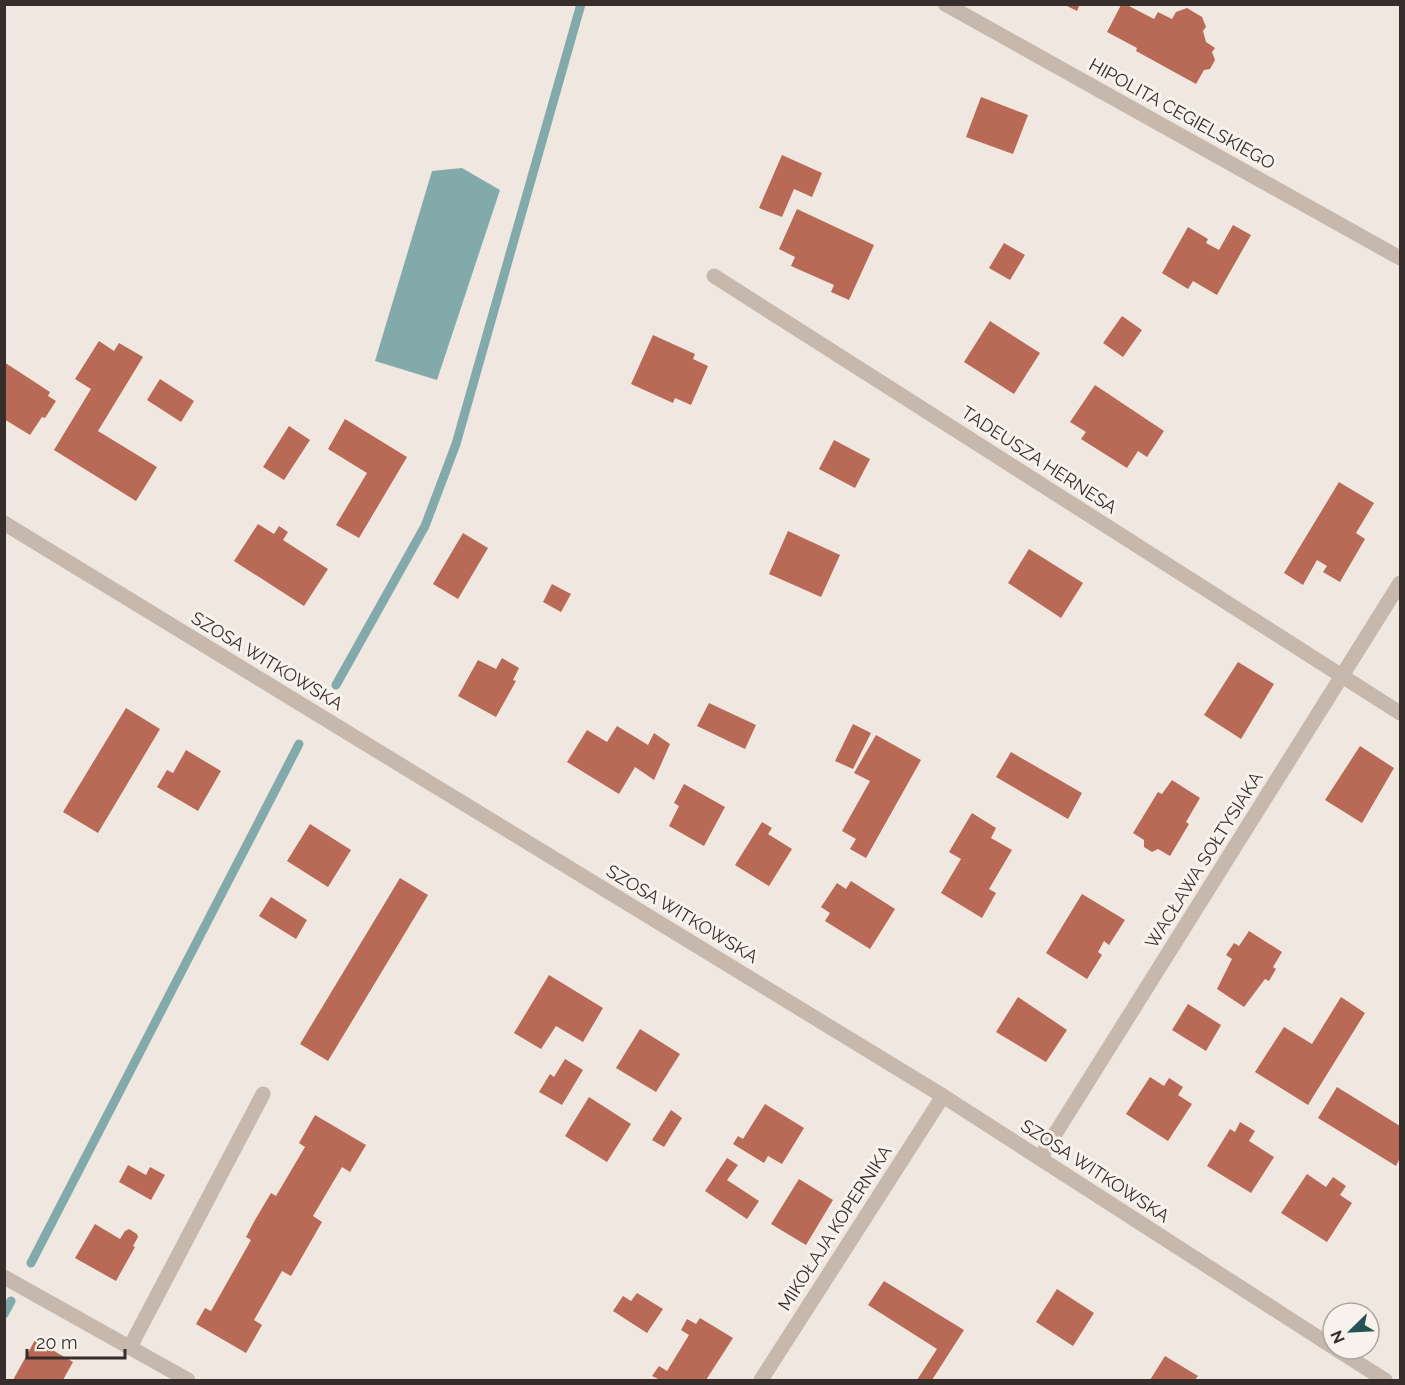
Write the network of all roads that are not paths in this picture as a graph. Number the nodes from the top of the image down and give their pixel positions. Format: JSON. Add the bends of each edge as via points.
{"nodes":[{"id":1,"x":945,"y":4,"type":"edge"},
{"id":2,"x":1401,"y":258,"type":"edge"},
{"id":3,"x":714,"y":276,"type":"dead end"},
{"id":4,"x":4,"y":523,"type":"edge"},
{"id":5,"x":1401,"y":583,"type":"edge"},
{"id":6,"x":1342,"y":677,"type":"junction"},
{"id":7,"x":1401,"y":713,"type":"edge"},
{"id":8,"x":263,"y":1094,"type":"dead end"},
{"id":9,"x":943,"y":1096,"type":"junction"},
{"id":10,"x":1040,"y":1158,"type":"junction"},
{"id":11,"x":4,"y":1276,"type":"edge"},
{"id":12,"x":1321,"y":1340,"type":"edge"},
{"id":13,"x":130,"y":1347,"type":"junction"},
{"id":14,"x":1355,"y":1361,"type":"edge"},
{"id":15,"x":188,"y":1380,"type":"edge"},
{"id":16,"x":761,"y":1380,"type":"edge"},
{"id":17,"x":1385,"y":1380,"type":"edge"}],
"edges":[{"from":1,"to":2,"type":"street","name":"HIPOLITA CEGIELSKIEGO"},
{"from":3,"to":6,"type":"street","name":"TADEUSZA HERNESA"},
{"from":4,"to":9,"type":"street","name":"SZOSA WITKOWSKA"},
{"from":5,"to":6,"type":"street","name":"WACŁAWA SOŁTYSIAKA"},
{"from":6,"to":7,"type":"street","name":"TADEUSZA HERNESA"},
{"from":6,"to":10,"type":"street","name":"WACŁAWA SOŁTYSIAKA"},
{"from":8,"to":13,"type":"street"},
{"from":9,"to":10,"type":"street","name":"SZOSA WITKOWSKA"},
{"from":9,"to":16,"type":"street","name":"MIKOŁAJA KOPERNIKA"},
{"from":10,"to":12,"type":"street","name":"SZOSA WITKOWSKA"},
{"from":11,"to":13,"type":"street"},
{"from":13,"to":15,"type":"street"},
{"from":14,"to":17,"type":"street","name":"SZOSA WITKOWSKA"}]}
